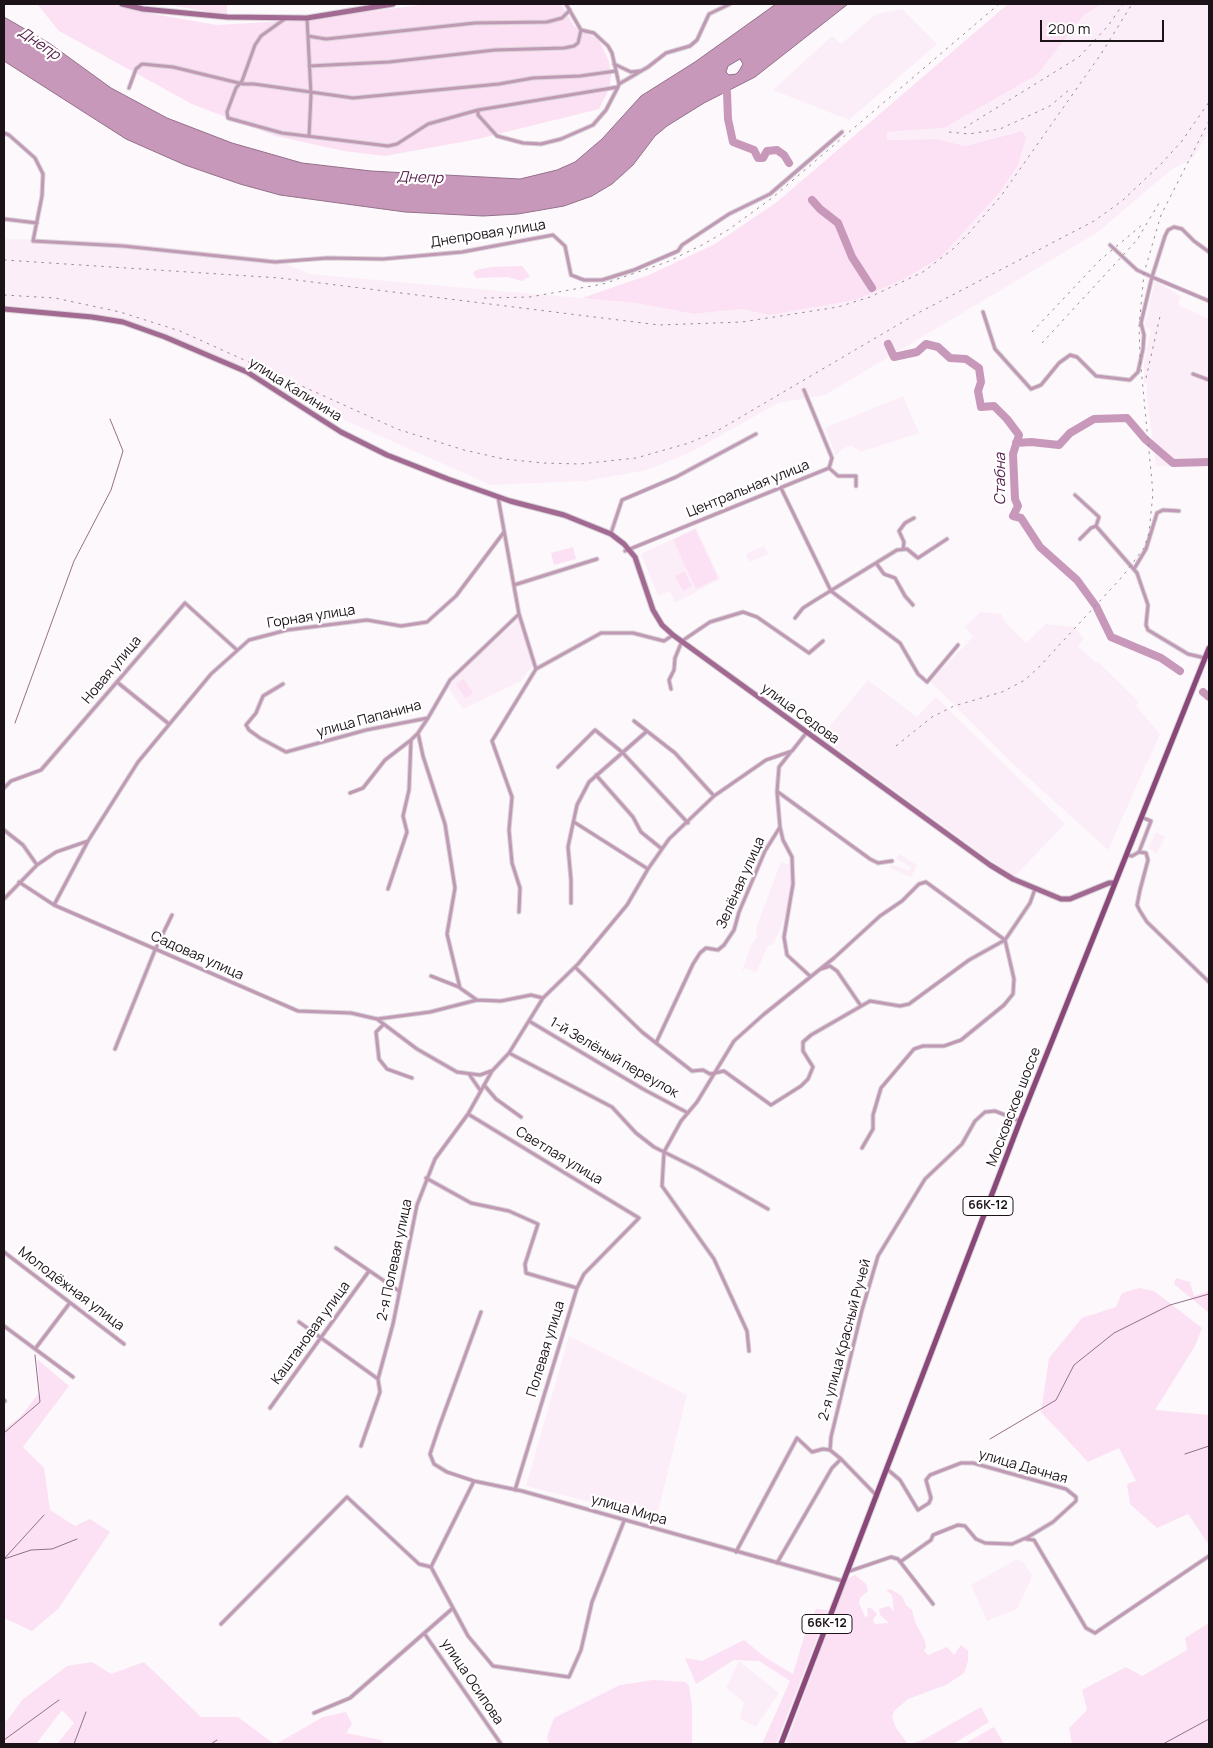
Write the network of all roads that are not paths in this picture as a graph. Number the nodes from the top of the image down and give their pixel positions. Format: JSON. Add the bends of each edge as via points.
{"nodes":[{"id":1,"x":122,"y":4,"type":"edge"},
{"id":2,"x":393,"y":4,"type":"edge"},
{"id":3,"x":566,"y":4,"type":"edge"},
{"id":4,"x":730,"y":4,"type":"edge"},
{"id":5,"x":570,"y":10,"type":"junction"},
{"id":6,"x":286,"y":18,"type":"junction"},
{"id":7,"x":306,"y":18,"type":"junction"},
{"id":8,"x":581,"y":30,"type":"junction"},
{"id":9,"x":308,"y":36,"type":"junction"},
{"id":10,"x":614,"y":64,"type":"junction"},
{"id":11,"x":309,"y":66,"type":"junction"},
{"id":12,"x":616,"y":71,"type":"junction"},
{"id":13,"x":641,"y":71,"type":"junction"},
{"id":14,"x":239,"y":84,"type":"junction"},
{"id":15,"x":618,"y":86,"type":"junction"},
{"id":16,"x":129,"y":88,"type":"dead end"},
{"id":17,"x":311,"y":92,"type":"junction"},
{"id":18,"x":478,"y":110,"type":"junction"},
{"id":19,"x":842,"y":132,"type":"dead end"},
{"id":20,"x":4,"y":134,"type":"edge"},
{"id":21,"x":309,"y":136,"type":"junction"},
{"id":22,"x":4,"y":219,"type":"edge"},
{"id":23,"x":37,"y":224,"type":"junction"},
{"id":24,"x":1110,"y":244,"type":"dead end"},
{"id":25,"x":1209,"y":252,"type":"edge"},
{"id":26,"x":1152,"y":277,"type":"junction"},
{"id":27,"x":1209,"y":301,"type":"edge"},
{"id":28,"x":4,"y":310,"type":"edge"},
{"id":29,"x":983,"y":312,"type":"dead end"},
{"id":30,"x":1193,"y":374,"type":"dead end"},
{"id":31,"x":1209,"y":380,"type":"edge"},
{"id":32,"x":804,"y":390,"type":"dead end"},
{"id":33,"x":756,"y":434,"type":"dead end"},
{"id":34,"x":829,"y":468,"type":"junction"},
{"id":35,"x":856,"y":486,"type":"dead end"},
{"id":36,"x":781,"y":488,"type":"junction"},
{"id":37,"x":1075,"y":495,"type":"dead end"},
{"id":38,"x":498,"y":497,"type":"junction"},
{"id":39,"x":510,"y":501,"type":"joint"},
{"id":40,"x":1179,"y":511,"type":"dead end"},
{"id":41,"x":914,"y":518,"type":"dead end"},
{"id":42,"x":1096,"y":526,"type":"junction"},
{"id":43,"x":504,"y":532,"type":"junction"},
{"id":44,"x":611,"y":534,"type":"junction"},
{"id":45,"x":946,"y":539,"type":"dead end"},
{"id":46,"x":1080,"y":539,"type":"dead end"},
{"id":47,"x":903,"y":549,"type":"junction"},
{"id":48,"x":627,"y":550,"type":"junction"},
{"id":49,"x":597,"y":559,"type":"dead end"},
{"id":50,"x":876,"y":563,"type":"junction"},
{"id":51,"x":1134,"y":569,"type":"junction"},
{"id":52,"x":514,"y":585,"type":"junction"},
{"id":53,"x":831,"y":592,"type":"junction"},
{"id":54,"x":913,"y":605,"type":"dead end"},
{"id":55,"x":519,"y":614,"type":"junction"},
{"id":56,"x":794,"y":618,"type":"dead end"},
{"id":57,"x":673,"y":635,"type":"junction"},
{"id":58,"x":682,"y":641,"type":"junction"},
{"id":59,"x":823,"y":641,"type":"dead end"},
{"id":60,"x":958,"y":645,"type":"dead end"},
{"id":61,"x":1209,"y":648,"type":"edge"},
{"id":62,"x":236,"y":649,"type":"junction"},
{"id":63,"x":1207,"y":659,"type":"edge"},
{"id":64,"x":536,"y":669,"type":"junction"},
{"id":65,"x":117,"y":682,"type":"junction"},
{"id":66,"x":283,"y":684,"type":"dead end"},
{"id":67,"x":671,"y":689,"type":"dead end"},
{"id":68,"x":428,"y":718,"type":"junction"},
{"id":69,"x":634,"y":721,"type":"dead end"},
{"id":70,"x":169,"y":724,"type":"junction"},
{"id":71,"x":646,"y":732,"type":"junction"},
{"id":72,"x":807,"y":732,"type":"junction"},
{"id":73,"x":418,"y":733,"type":"junction"},
{"id":74,"x":411,"y":740,"type":"junction"},
{"id":75,"x":622,"y":752,"type":"junction"},
{"id":76,"x":792,"y":752,"type":"junction"},
{"id":77,"x":558,"y":767,"type":"dead end"},
{"id":78,"x":596,"y":775,"type":"junction"},
{"id":79,"x":4,"y":788,"type":"edge"},
{"id":80,"x":777,"y":792,"type":"junction"},
{"id":81,"x":350,"y":793,"type":"dead end"},
{"id":82,"x":714,"y":796,"type":"junction"},
{"id":83,"x":1140,"y":817,"type":"junction"},
{"id":84,"x":574,"y":822,"type":"junction"},
{"id":85,"x":688,"y":823,"type":"junction"},
{"id":86,"x":780,"y":827,"type":"junction"},
{"id":87,"x":4,"y":830,"type":"edge"},
{"id":88,"x":88,"y":841,"type":"junction"},
{"id":89,"x":662,"y":849,"type":"junction"},
{"id":90,"x":1139,"y":852,"type":"junction"},
{"id":91,"x":1125,"y":855,"type":"junction"},
{"id":92,"x":892,"y":861,"type":"dead end"},
{"id":93,"x":38,"y":866,"type":"junction"},
{"id":94,"x":648,"y":869,"type":"junction"},
{"id":95,"x":19,"y":882,"type":"junction"},
{"id":96,"x":1114,"y":883,"type":"junction"},
{"id":97,"x":388,"y":889,"type":"dead end"},
{"id":98,"x":1035,"y":889,"type":"junction"},
{"id":99,"x":4,"y":898,"type":"edge"},
{"id":100,"x":571,"y":903,"type":"dead end"},
{"id":101,"x":54,"y":905,"type":"junction"},
{"id":102,"x":520,"y":912,"type":"dead end"},
{"id":103,"x":172,"y":916,"type":"dead end"},
{"id":104,"x":1005,"y":940,"type":"junction"},
{"id":105,"x":155,"y":950,"type":"junction"},
{"id":106,"x":575,"y":967,"type":"junction"},
{"id":107,"x":817,"y":970,"type":"junction"},
{"id":108,"x":431,"y":976,"type":"dead end"},
{"id":109,"x":810,"y":976,"type":"junction"},
{"id":110,"x":1209,"y":982,"type":"edge"},
{"id":111,"x":460,"y":988,"type":"junction"},
{"id":112,"x":543,"y":998,"type":"junction"},
{"id":113,"x":478,"y":1000,"type":"junction"},
{"id":114,"x":861,"y":1006,"type":"junction"},
{"id":115,"x":376,"y":1019,"type":"junction"},
{"id":116,"x":529,"y":1021,"type":"junction"},
{"id":117,"x":384,"y":1024,"type":"junction"},
{"id":118,"x":656,"y":1043,"type":"junction"},
{"id":119,"x":115,"y":1049,"type":"dead end"},
{"id":120,"x":509,"y":1053,"type":"junction"},
{"id":121,"x":492,"y":1071,"type":"junction"},
{"id":122,"x":717,"y":1071,"type":"junction"},
{"id":123,"x":469,"y":1074,"type":"junction"},
{"id":124,"x":412,"y":1078,"type":"dead end"},
{"id":125,"x":484,"y":1084,"type":"junction"},
{"id":126,"x":480,"y":1090,"type":"junction"},
{"id":127,"x":688,"y":1113,"type":"junction"},
{"id":128,"x":468,"y":1114,"type":"junction"},
{"id":129,"x":521,"y":1117,"type":"dead end"},
{"id":130,"x":1020,"y":1121,"type":"junction"},
{"id":131,"x":862,"y":1148,"type":"dead end"},
{"id":132,"x":664,"y":1152,"type":"junction"},
{"id":133,"x":426,"y":1178,"type":"junction"},
{"id":134,"x":768,"y":1209,"type":"dead end"},
{"id":135,"x":336,"y":1248,"type":"dead end"},
{"id":136,"x":4,"y":1252,"type":"edge"},
{"id":137,"x":369,"y":1271,"type":"junction"},
{"id":138,"x":577,"y":1288,"type":"junction"},
{"id":139,"x":399,"y":1291,"type":"junction"},
{"id":140,"x":69,"y":1304,"type":"junction"},
{"id":141,"x":481,"y":1312,"type":"dead end"},
{"id":142,"x":299,"y":1322,"type":"dead end"},
{"id":143,"x":4,"y":1326,"type":"edge"},
{"id":144,"x":322,"y":1338,"type":"junction"},
{"id":145,"x":124,"y":1344,"type":"dead end"},
{"id":146,"x":35,"y":1349,"type":"junction"},
{"id":147,"x":748,"y":1351,"type":"dead end"},
{"id":148,"x":73,"y":1377,"type":"dead end"},
{"id":149,"x":378,"y":1379,"type":"junction"},
{"id":150,"x":270,"y":1408,"type":"dead end"},
{"id":151,"x":361,"y":1446,"type":"dead end"},
{"id":152,"x":830,"y":1450,"type":"junction"},
{"id":153,"x":841,"y":1459,"type":"junction"},
{"id":154,"x":887,"y":1469,"type":"junction"},
{"id":155,"x":474,"y":1481,"type":"junction"},
{"id":156,"x":515,"y":1490,"type":"junction"},
{"id":157,"x":876,"y":1496,"type":"junction"},
{"id":158,"x":624,"y":1521,"type":"junction"},
{"id":159,"x":1020,"y":1540,"type":"junction"},
{"id":160,"x":736,"y":1552,"type":"junction"},
{"id":161,"x":1209,"y":1556,"type":"edge"},
{"id":162,"x":900,"y":1562,"type":"junction"},
{"id":163,"x":777,"y":1563,"type":"junction"},
{"id":164,"x":431,"y":1567,"type":"junction"},
{"id":165,"x":847,"y":1572,"type":"junction"},
{"id":166,"x":843,"y":1581,"type":"junction"},
{"id":167,"x":933,"y":1604,"type":"dead end"},
{"id":168,"x":452,"y":1608,"type":"junction"},
{"id":169,"x":222,"y":1624,"type":"dead end"},
{"id":170,"x":424,"y":1633,"type":"junction"},
{"id":171,"x":314,"y":1713,"type":"dead end"},
{"id":172,"x":501,"y":1744,"type":"edge"},
{"id":173,"x":781,"y":1744,"type":"edge"}],
"edges":[{"from":1,"to":6,"type":"street","via":[[217,16]]},
{"from":2,"to":7,"type":"street"},
{"from":3,"to":5,"type":"street"},
{"from":4,"to":13,"type":"street","via":[[709,14],[697,40],[690,46],[666,53]]},
{"from":5,"to":8,"type":"street"},
{"from":5,"to":9,"type":"street","via":[[562,18],[547,22],[475,23],[326,39]]},
{"from":6,"to":7,"type":"street"},
{"from":6,"to":14,"type":"street","via":[[261,36]]},
{"from":7,"to":9,"type":"street"},
{"from":8,"to":10,"type":"street","via":[[594,33],[608,46]]},
{"from":8,"to":11,"type":"street","via":[[578,42],[564,48],[495,50],[389,62]]},
{"from":9,"to":11,"type":"street"},
{"from":10,"to":12,"type":"street"},
{"from":10,"to":13,"type":"street","via":[[631,72]]},
{"from":11,"to":17,"type":"street"},
{"from":12,"to":15,"type":"street"},
{"from":12,"to":17,"type":"street","via":[[353,98]]},
{"from":13,"to":15,"type":"street"},
{"from":14,"to":16,"type":"street","via":[[173,67],[142,64],[136,69]]},
{"from":14,"to":17,"type":"street"},
{"from":14,"to":21,"type":"street","via":[[227,112],[228,118],[282,133]]},
{"from":15,"to":18,"type":"street"},
{"from":15,"to":18,"type":"street","via":[[606,110],[593,124],[561,139],[541,144],[497,136],[478,115]]},
{"from":17,"to":21,"type":"street"},
{"from":18,"to":21,"type":"street","via":[[428,124],[397,144],[388,146]]},
{"from":19,"to":23,"type":"street","name":"Днепровая улица","via":[[770,194],[721,219],[678,251],[602,280],[584,280],[571,275],[565,246],[553,235],[462,252],[383,259],[328,258],[276,262],[123,246],[34,241]]},
{"from":20,"to":23,"type":"street","via":[[34,158],[43,174]]},
{"from":22,"to":23,"type":"street"},
{"from":24,"to":26,"type":"street","via":[[1137,270]]},
{"from":25,"to":26,"type":"street","via":[[1182,229],[1174,227],[1165,236]]},
{"from":26,"to":27,"type":"street"},
{"from":26,"to":29,"type":"street","via":[[1141,323],[1144,335],[1142,355],[1138,372],[1130,380],[1096,376],[1077,357],[1070,355],[1041,385],[1031,389],[995,348]]},
{"from":28,"to":38,"type":"street","name":"улица Калинина","via":[[123,322],[165,337],[247,372],[341,432],[387,455]]},
{"from":30,"to":31,"type":"street"},
{"from":32,"to":34,"type":"street","name":"Центральная улица","via":[[832,458]]},
{"from":33,"to":44,"type":"street","via":[[676,477],[622,500]]},
{"from":34,"to":35,"type":"street","via":[[838,476],[856,476]]},
{"from":34,"to":36,"type":"street","name":"Центральная улица"},
{"from":36,"to":48,"type":"street","name":"Центральная улица"},
{"from":36,"to":53,"type":"street"},
{"from":37,"to":42,"type":"street","via":[[1099,517]]},
{"from":38,"to":39,"type":"street","name":"улица Калинина"},
{"from":38,"to":43,"type":"street"},
{"from":39,"to":44,"type":"street","name":"улица Седова","via":[[564,514]]},
{"from":40,"to":51,"type":"street","via":[[1157,513],[1146,549]]},
{"from":41,"to":47,"type":"street","via":[[899,531]]},
{"from":42,"to":46,"type":"street"},
{"from":42,"to":51,"type":"street"},
{"from":43,"to":52,"type":"street"},
{"from":43,"to":62,"type":"street","name":"Горная улица","via":[[456,596],[427,622],[400,626],[367,620],[287,630],[249,640]]},
{"from":44,"to":48,"type":"street","name":"улица Седова"},
{"from":45,"to":47,"type":"street","via":[[918,558]]},
{"from":47,"to":50,"type":"street"},
{"from":48,"to":57,"type":"street","name":"улица Седова","via":[[635,557],[653,610]]},
{"from":49,"to":52,"type":"street"},
{"from":50,"to":53,"type":"street"},
{"from":50,"to":54,"type":"street","via":[[884,574],[895,578]]},
{"from":51,"to":63,"type":"street","via":[[1148,605],[1148,630],[1188,654]]},
{"from":52,"to":55,"type":"street"},
{"from":53,"to":56,"type":"street","via":[[803,608]]},
{"from":53,"to":60,"type":"street","via":[[900,643],[918,674],[927,682]]},
{"from":55,"to":64,"type":"street"},
{"from":55,"to":68,"type":"street","name":"улица Папанина","via":[[450,680]]},
{"from":57,"to":58,"type":"street","name":"улица Седова"},
{"from":57,"to":64,"type":"street","via":[[664,640],[633,633],[601,633]]},
{"from":58,"to":59,"type":"street","via":[[710,622],[743,612],[757,617],[809,653]]},
{"from":58,"to":67,"type":"street","via":[[674,658],[674,670],[669,680]]},
{"from":58,"to":72,"type":"street","name":"улица Седова"},
{"from":61,"to":63,"type":"main road","number":"66К-12"},
{"from":62,"to":65,"type":"street","name":"Новая улица","via":[[185,603]]},
{"from":62,"to":70,"type":"street","name":"Горная улица","via":[[210,674]]},
{"from":63,"to":83,"type":"main road","name":"Московское шоссе","number":"66К-12"},
{"from":64,"to":102,"type":"street","via":[[492,741],[512,797],[508,830],[512,863],[520,888]]},
{"from":65,"to":70,"type":"street"},
{"from":65,"to":79,"type":"street","name":"Новая улица","via":[[41,770],[11,780]]},
{"from":66,"to":68,"type":"street","name":"улица Папанина","via":[[263,696],[256,713],[246,725],[248,730],[286,752],[296,752],[366,730]]},
{"from":68,"to":73,"type":"street"},
{"from":69,"to":71,"type":"street"},
{"from":70,"to":88,"type":"street","name":"Горная улица","via":[[138,762]]},
{"from":71,"to":75,"type":"street"},
{"from":71,"to":82,"type":"street","via":[[675,754]]},
{"from":72,"to":76,"type":"street","name":"Зелёная улица"},
{"from":72,"to":98,"type":"street","name":"улица Седова","via":[[990,865]]},
{"from":73,"to":74,"type":"street"},
{"from":73,"to":111,"type":"street","via":[[445,824],[452,865],[455,888],[447,934]]},
{"from":74,"to":81,"type":"street","via":[[385,760],[363,788]]},
{"from":74,"to":97,"type":"street","via":[[409,790],[403,816],[407,832]]},
{"from":75,"to":77,"type":"street","via":[[595,730]]},
{"from":75,"to":78,"type":"street"},
{"from":75,"to":85,"type":"street"},
{"from":76,"to":80,"type":"street","name":"Зелёная улица","via":[[779,767]]},
{"from":76,"to":82,"type":"street","name":"2-я Полевая улица","via":[[766,760]]},
{"from":78,"to":84,"type":"street","via":[[577,805]]},
{"from":78,"to":89,"type":"street","via":[[633,817],[641,832]]},
{"from":80,"to":86,"type":"street","name":"Зелёная улица"},
{"from":80,"to":92,"type":"street","via":[[870,859],[878,863]]},
{"from":82,"to":85,"type":"street","name":"2-я Полевая улица"},
{"from":83,"to":90,"type":"street","via":[[1151,821]]},
{"from":83,"to":91,"type":"main road","name":"Московское шоссе","number":"66К-12"},
{"from":84,"to":94,"type":"street"},
{"from":84,"to":100,"type":"street","via":[[568,847]]},
{"from":85,"to":89,"type":"street","name":"2-я Полевая улица"},
{"from":86,"to":109,"type":"street","via":[[782,840],[792,858],[793,884],[784,937],[787,955]]},
{"from":86,"to":118,"type":"street","name":"Зелёная улица","via":[[765,851],[734,930],[718,950],[706,948],[700,952]]},
{"from":87,"to":93,"type":"street","via":[[23,845]]},
{"from":88,"to":93,"type":"street","via":[[56,852]]},
{"from":88,"to":101,"type":"street","name":"Горная улица"},
{"from":89,"to":94,"type":"street","name":"2-я Полевая улица"},
{"from":90,"to":91,"type":"street"},
{"from":90,"to":110,"type":"street","via":[[1146,854],[1148,860],[1140,890],[1140,911],[1147,922]]},
{"from":91,"to":96,"type":"main road","name":"Московское шоссе","number":"66К-12"},
{"from":93,"to":95,"type":"street"},
{"from":94,"to":106,"type":"street","name":"2-я Полевая улица","via":[[627,905]]},
{"from":95,"to":99,"type":"street"},
{"from":95,"to":101,"type":"street","name":"Садовая улица"},
{"from":96,"to":98,"type":"street","name":"улица Седова","via":[[1070,899]]},
{"from":96,"to":130,"type":"main road","name":"Московское шоссе","number":"66К-12"},
{"from":98,"to":104,"type":"street"},
{"from":101,"to":105,"type":"street","name":"Садовая улица"},
{"from":103,"to":105,"type":"street"},
{"from":104,"to":107,"type":"street","via":[[926,882],[919,884]]},
{"from":104,"to":114,"type":"street","via":[[969,960],[909,1004],[900,1006],[870,1001]]},
{"from":104,"to":131,"type":"street","via":[[1014,978],[1013,994],[1004,1006],[961,1040],[944,1046],[914,1049],[881,1088],[873,1115],[873,1129]]},
{"from":105,"to":115,"type":"street","name":"Садовая улица","via":[[298,1011],[351,1013]]},
{"from":105,"to":119,"type":"street"},
{"from":106,"to":112,"type":"street","name":"2-я Полевая улица"},
{"from":106,"to":118,"type":"street"},
{"from":107,"to":109,"type":"street"},
{"from":107,"to":114,"type":"street","via":[[830,966],[837,971]]},
{"from":108,"to":111,"type":"street"},
{"from":109,"to":122,"type":"street","via":[[734,1041]]},
{"from":111,"to":113,"type":"street"},
{"from":112,"to":113,"type":"street","name":"Садовая улица","via":[[531,995],[501,1001]]},
{"from":112,"to":116,"type":"street","name":"2-я Полевая улица"},
{"from":113,"to":115,"type":"street","name":"Садовая улица","via":[[430,1012]]},
{"from":114,"to":122,"type":"street","via":[[803,1042],[813,1067],[808,1079],[771,1105],[724,1071]]},
{"from":115,"to":117,"type":"street","name":"Садовая улица"},
{"from":116,"to":120,"type":"street","name":"2-я Полевая улица"},
{"from":116,"to":127,"type":"street","name":"1-й Зелёный переулок"},
{"from":117,"to":123,"type":"street","name":"Садовая улица","via":[[417,1049],[457,1072]]},
{"from":117,"to":124,"type":"street","via":[[376,1032],[379,1059],[388,1069]]},
{"from":118,"to":122,"type":"street","via":[[692,1071],[704,1070],[710,1074]]},
{"from":120,"to":121,"type":"street","name":"2-я Полевая улица"},
{"from":120,"to":132,"type":"street","via":[[612,1107],[636,1133]]},
{"from":121,"to":123,"type":"street","name":"Садовая улица"},
{"from":121,"to":125,"type":"street","name":"2-я Полевая улица"},
{"from":122,"to":127,"type":"street"},
{"from":123,"to":126,"type":"street"},
{"from":125,"to":126,"type":"street","name":"2-я Полевая улица"},
{"from":125,"to":129,"type":"street","via":[[496,1099]]},
{"from":126,"to":128,"type":"street","name":"2-я Полевая улица"},
{"from":127,"to":132,"type":"street"},
{"from":128,"to":133,"type":"street","name":"2-я Полевая улица"},
{"from":128,"to":138,"type":"street","name":"Светлая улица","via":[[639,1218],[584,1274]]},
{"from":130,"to":152,"type":"street","name":"2-я улица Красный Ручей","via":[[995,1111],[984,1112],[974,1121],[962,1144],[925,1179],[878,1256],[862,1310]]},
{"from":130,"to":154,"type":"main road","name":"Московское шоссе","number":"66К-12"},
{"from":132,"to":134,"type":"street"},
{"from":132,"to":147,"type":"street","via":[[662,1186],[714,1260],[747,1332]]},
{"from":133,"to":138,"type":"street","name":"Полевая улица","via":[[471,1203],[509,1211],[538,1224],[525,1264],[526,1273]]},
{"from":133,"to":139,"type":"street","name":"2-я Полевая улица","via":[[416,1205]]},
{"from":135,"to":137,"type":"street"},
{"from":136,"to":140,"type":"street","name":"Молодёжная улица"},
{"from":137,"to":139,"type":"street"},
{"from":137,"to":144,"type":"street","name":"Каштановая улица"},
{"from":138,"to":156,"type":"street","name":"Полевая улица"},
{"from":139,"to":149,"type":"street","name":"2-я Полевая улица"},
{"from":140,"to":145,"type":"street","name":"Молодёжная улица"},
{"from":140,"to":146,"type":"street"},
{"from":141,"to":155,"type":"street","via":[[430,1454],[434,1464],[447,1472]]},
{"from":142,"to":144,"type":"street"},
{"from":143,"to":146,"type":"street"},
{"from":144,"to":149,"type":"street"},
{"from":144,"to":150,"type":"street","name":"Каштановая улица"},
{"from":146,"to":148,"type":"street"},
{"from":149,"to":151,"type":"street","name":"2-я Полевая улица","via":[[380,1392]]},
{"from":152,"to":153,"type":"street"},
{"from":152,"to":160,"type":"street","via":[[823,1448],[812,1452],[797,1438]]},
{"from":153,"to":157,"type":"street"},
{"from":153,"to":163,"type":"street","via":[[832,1468]]},
{"from":154,"to":157,"type":"main road","name":"Московское шоссе","number":"66К-12"},
{"from":154,"to":159,"type":"street","name":"улица Дачная","via":[[900,1480],[918,1510],[931,1498],[926,1480],[930,1475],[961,1463],[973,1463],[1074,1493],[1076,1501],[1053,1522]]},
{"from":155,"to":156,"type":"street"},
{"from":155,"to":164,"type":"street"},
{"from":156,"to":158,"type":"street","name":"улица Мира"},
{"from":157,"to":165,"type":"main road","name":"Московское шоссе","number":"66К-12"},
{"from":158,"to":160,"type":"street","name":"улица Мира"},
{"from":158,"to":168,"type":"street","via":[[592,1602],[582,1650],[569,1677],[493,1666],[468,1636]]},
{"from":159,"to":161,"type":"street","via":[[1034,1540],[1086,1628],[1095,1633]]},
{"from":159,"to":162,"type":"street","via":[[1012,1544],[985,1543],[965,1526],[958,1525],[933,1535],[931,1540]]},
{"from":160,"to":163,"type":"street","name":"улица Мира"},
{"from":162,"to":165,"type":"street","via":[[891,1557]]},
{"from":162,"to":167,"type":"street"},
{"from":163,"to":166,"type":"street","name":"улица Мира"},
{"from":164,"to":168,"type":"street"},
{"from":164,"to":169,"type":"street","via":[[418,1564],[347,1497]]},
{"from":165,"to":166,"type":"main road","number":"66К-12"},
{"from":166,"to":173,"type":"main road","number":"66К-12"},
{"from":168,"to":170,"type":"street"},
{"from":170,"to":171,"type":"street","via":[[350,1698]]},
{"from":170,"to":172,"type":"street","name":"улица Осипова"}]}
